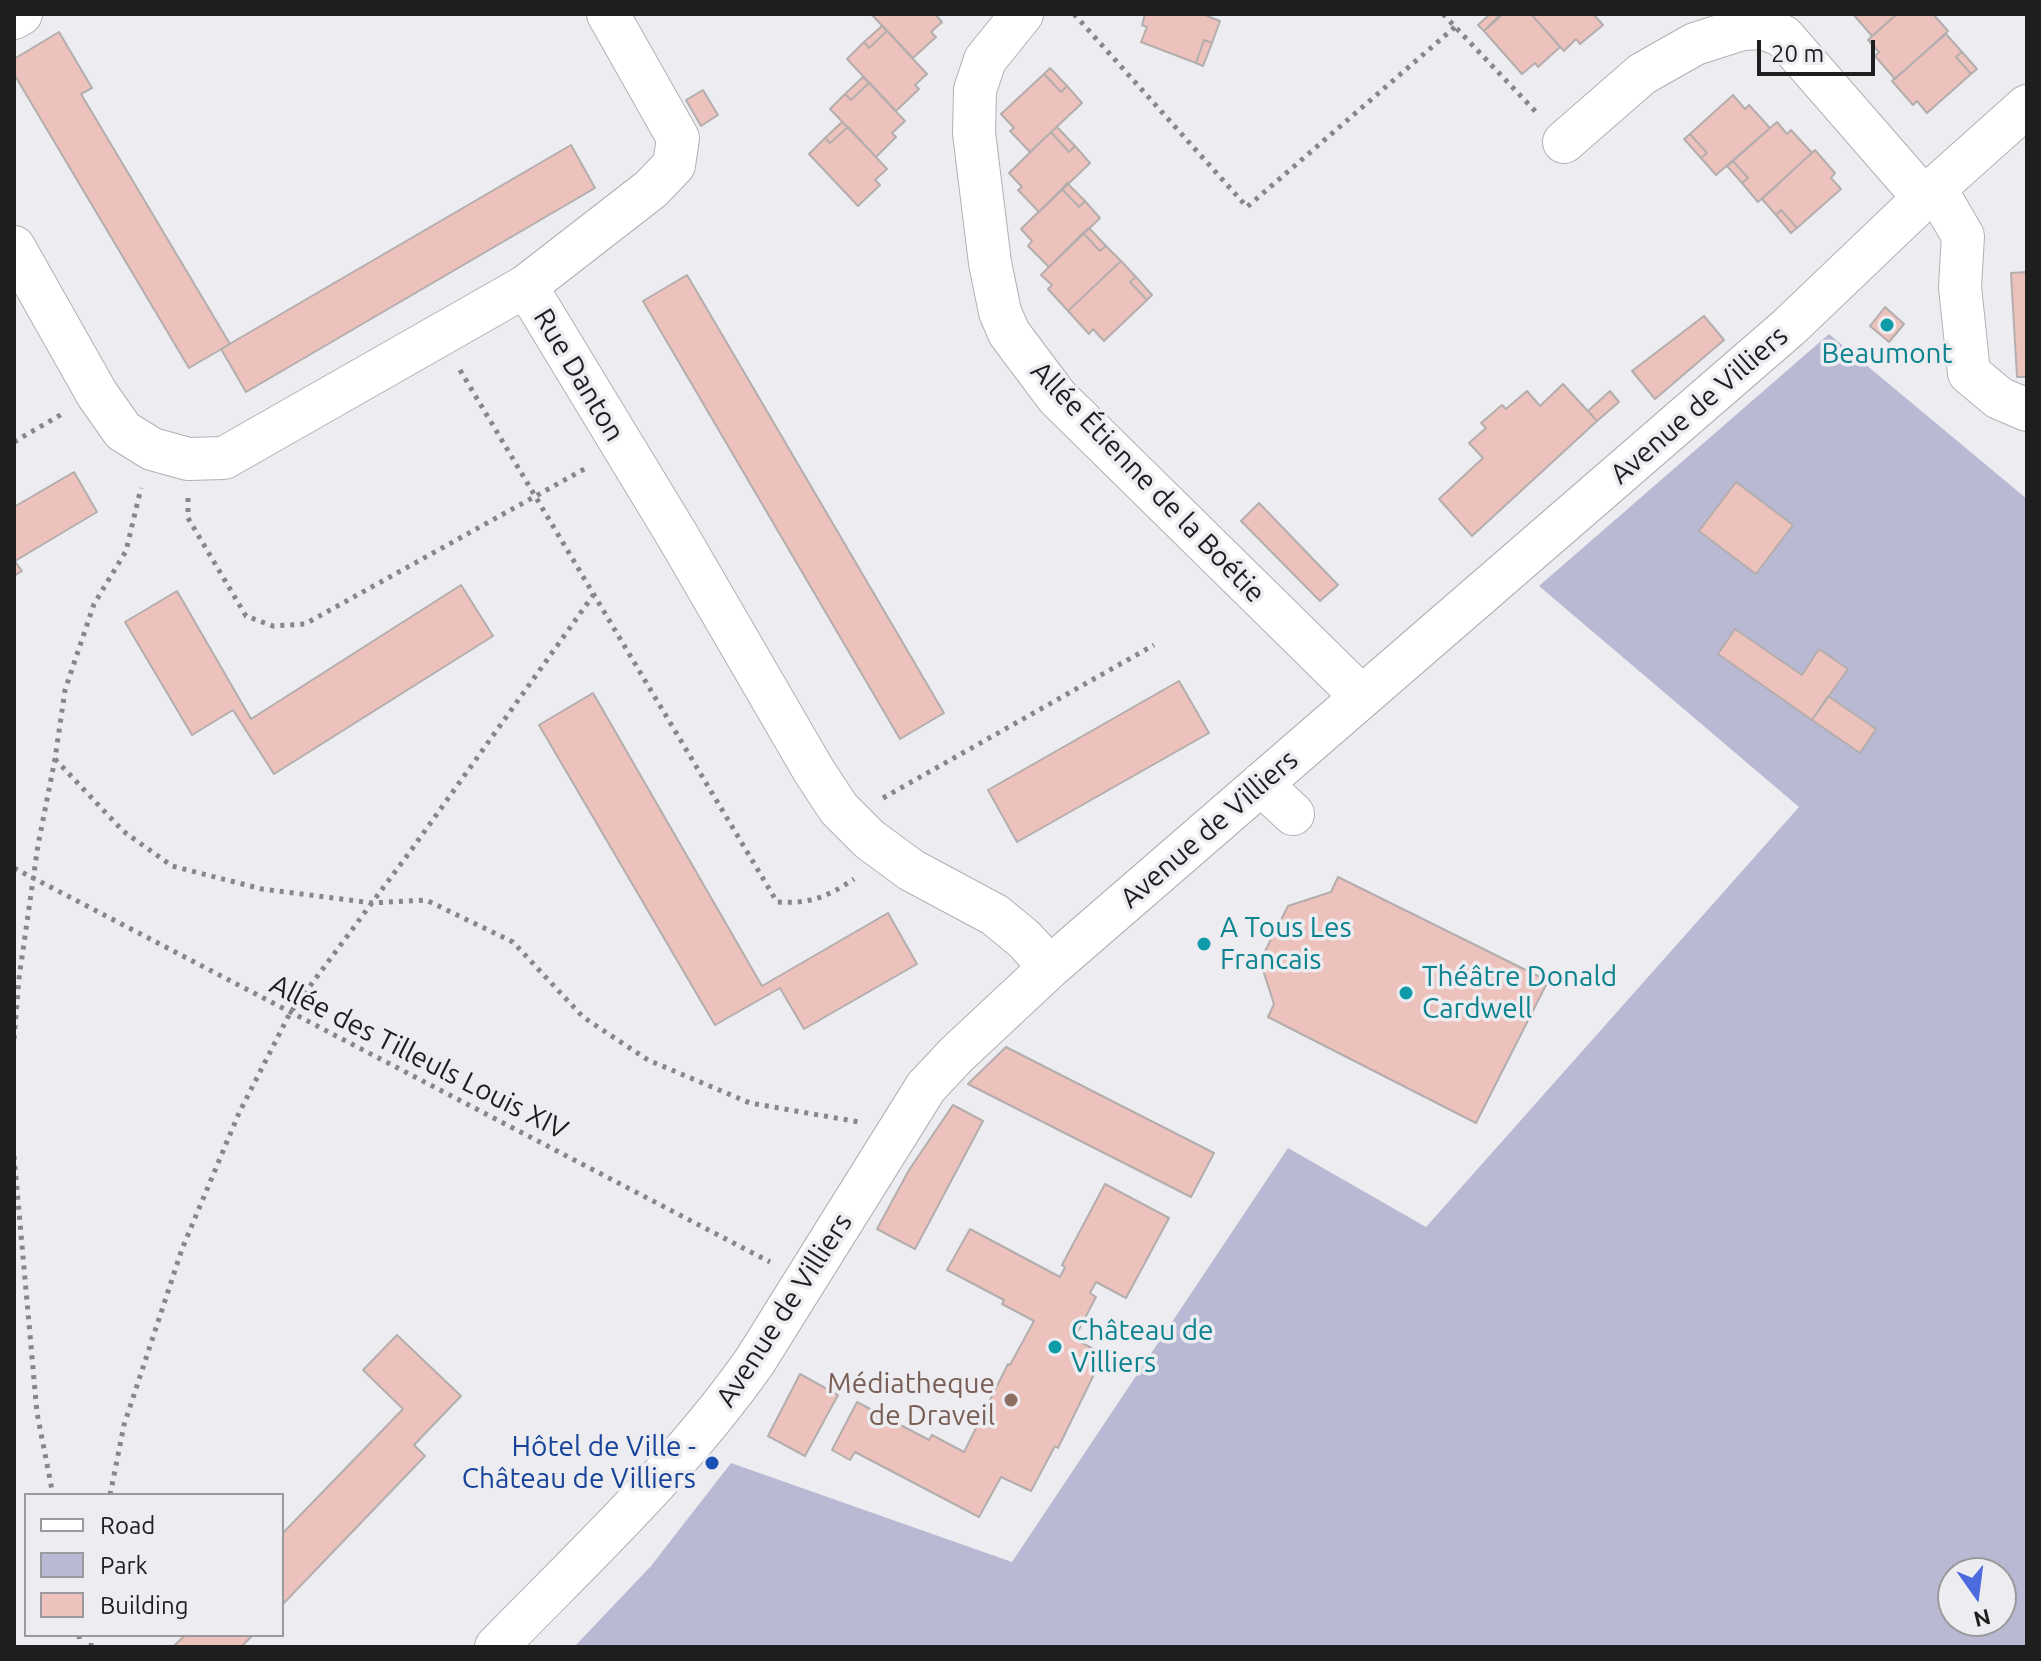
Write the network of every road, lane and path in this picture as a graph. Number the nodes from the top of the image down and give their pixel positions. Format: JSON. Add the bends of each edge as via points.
{"nodes":[{"id":1,"x":21,"y":14,"type":"edge"},
{"id":2,"x":608,"y":14,"type":"edge"},
{"id":3,"x":1022,"y":14,"type":"edge"},
{"id":4,"x":1074,"y":14,"type":"edge"},
{"id":5,"x":1443,"y":14,"type":"edge"},
{"id":6,"x":14,"y":18,"type":"edge"},
{"id":7,"x":1785,"y":25,"type":"edge"},
{"id":8,"x":1455,"y":27,"type":"junction"},
{"id":9,"x":2027,"y":106,"type":"edge"},
{"id":10,"x":1564,"y":142,"type":"joint"},
{"id":11,"x":1930,"y":193,"type":"junction"},
{"id":12,"x":14,"y":247,"type":"edge"},
{"id":13,"x":526,"y":286,"type":"junction"},
{"id":14,"x":439,"y":335,"type":"junction"},
{"id":15,"x":97,"y":394,"type":"junction"},
{"id":16,"x":2027,"y":410,"type":"edge"},
{"id":17,"x":14,"y":442,"type":"edge"},
{"id":18,"x":623,"y":447,"type":"junction"},
{"id":19,"x":170,"y":454,"type":"junction"},
{"id":20,"x":536,"y":498,"type":"junction"},
{"id":21,"x":594,"y":594,"type":"junction"},
{"id":22,"x":1154,"y":645,"type":"dead end"},
{"id":23,"x":1361,"y":696,"type":"junction"},
{"id":24,"x":55,"y":759,"type":"junction"},
{"id":25,"x":1261,"y":784,"type":"junction"},
{"id":26,"x":1293,"y":814,"type":"dead end"},
{"id":27,"x":848,"y":818,"type":"junction"},
{"id":28,"x":881,"y":848,"type":"junction"},
{"id":29,"x":14,"y":868,"type":"edge"},
{"id":30,"x":34,"y":878,"type":"junction"},
{"id":31,"x":372,"y":903,"type":"junction"},
{"id":32,"x":1050,"y":967,"type":"junction"},
{"id":33,"x":290,"y":1013,"type":"junction"},
{"id":34,"x":14,"y":1039,"type":"edge"},
{"id":35,"x":900,"y":1128,"type":"junction"},
{"id":36,"x":14,"y":1156,"type":"edge"},
{"id":37,"x":806,"y":1280,"type":"junction"},
{"id":38,"x":53,"y":1493,"type":"edge"},
{"id":39,"x":110,"y":1493,"type":"edge"},
{"id":40,"x":496,"y":1647,"type":"edge"}],
"edges":[{"from":1,"to":6,"type":"street"},
{"from":2,"to":13,"type":"street","via":[[678,138],[674,165],[651,189]]},
{"from":3,"to":23,"type":"street","name":"Allée Étienne de la Boétie","via":[[985,60],[975,90],[974,133],[990,263],[1009,333],[1057,397]]},
{"from":4,"to":8,"type":"path","via":[[1247,207]]},
{"from":5,"to":8,"type":"path"},
{"from":7,"to":10,"type":"street","via":[[1742,29],[1695,44],[1642,74]]},
{"from":7,"to":11,"type":"street"},
{"from":8,"to":10,"type":"path"},
{"from":9,"to":11,"type":"street","name":"Avenue de Villiers"},
{"from":11,"to":16,"type":"street","via":[[1963,236],[1960,287],[1969,373],[1999,398]]},
{"from":11,"to":23,"type":"street","name":"Avenue de Villiers","via":[[1789,327]]},
{"from":12,"to":15,"type":"street"},
{"from":13,"to":14,"type":"street","name":"Rue Danton"},
{"from":13,"to":18,"type":"street","name":"Rue Danton"},
{"from":14,"to":19,"type":"street","name":"Rue Danton","via":[[224,458]]},
{"from":14,"to":20,"type":"path"},
{"from":15,"to":17,"type":"path"},
{"from":15,"to":19,"type":"street","via":[[123,431]]},
{"from":18,"to":20,"type":"path"},
{"from":18,"to":27,"type":"street","name":"Rue Danton","via":[[814,771]]},
{"from":19,"to":20,"type":"path","via":[[188,518],[246,616],[273,626],[305,624]]},
{"from":19,"to":24,"type":"path","via":[[126,551],[94,604],[65,690]]},
{"from":20,"to":21,"type":"path"},
{"from":21,"to":28,"type":"path","via":[[777,902],[801,903],[831,895],[856,878]]},
{"from":21,"to":31,"type":"path"},
{"from":22,"to":27,"type":"path"},
{"from":23,"to":25,"type":"street","name":"Avenue de Villiers"},
{"from":24,"to":30,"type":"path"},
{"from":24,"to":31,"type":"path","via":[[123,831],[172,866],[262,889]]},
{"from":25,"to":26,"type":"street"},
{"from":25,"to":32,"type":"street","name":"Avenue de Villiers"},
{"from":27,"to":28,"type":"street","name":"Rue Danton"},
{"from":28,"to":32,"type":"street","name":"Rue Danton","via":[[995,915]]},
{"from":29,"to":30,"type":"path","name":"Allée des Tilleuls Louis XIV"},
{"from":30,"to":33,"type":"path","name":"Allée des Tilleuls Louis XIV"},
{"from":30,"to":34,"type":"path"},
{"from":31,"to":33,"type":"path"},
{"from":31,"to":35,"type":"path","via":[[426,900],[513,942],[583,1017],[648,1060],[750,1103]]},
{"from":32,"to":35,"type":"street","name":"Avenue de Villiers","via":[[926,1087]]},
{"from":33,"to":37,"type":"path","name":"Allée des Tilleuls Louis XIV"},
{"from":33,"to":39,"type":"path","via":[[239,1113],[182,1249],[124,1425]]},
{"from":35,"to":37,"type":"street","name":"Avenue de Villiers"},
{"from":36,"to":38,"type":"path","via":[[37,1413]]},
{"from":37,"to":40,"type":"street","name":"Avenue de Villiers","via":[[725,1403]]}]}
